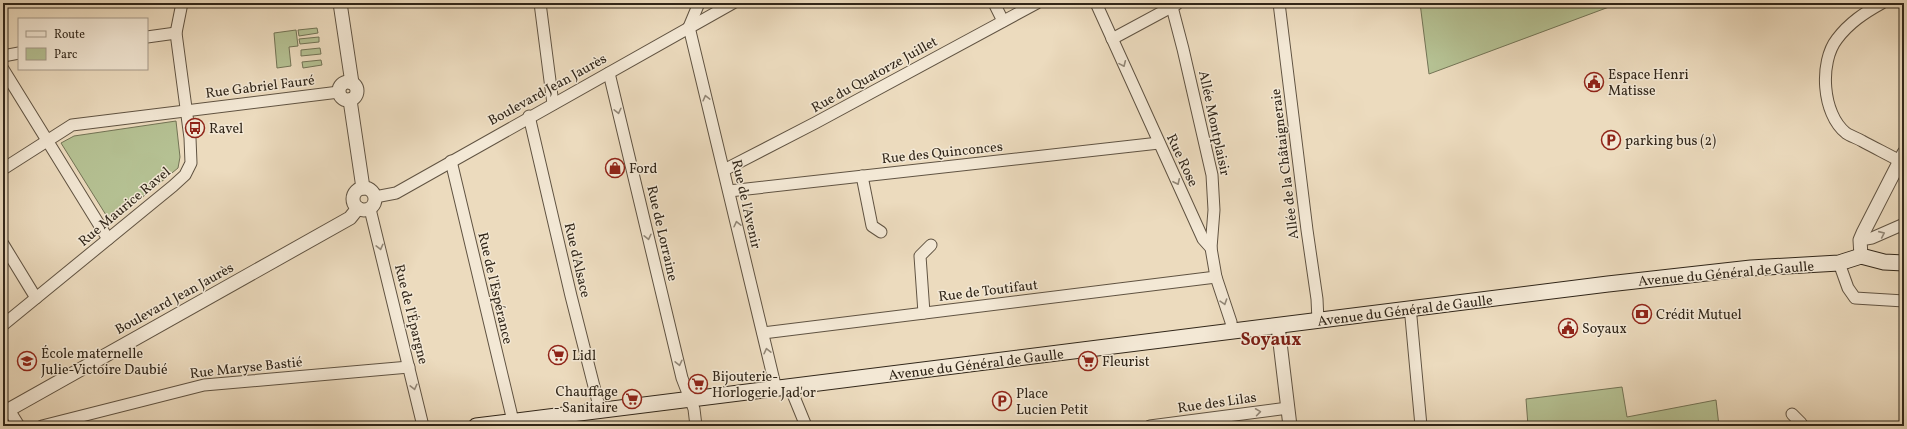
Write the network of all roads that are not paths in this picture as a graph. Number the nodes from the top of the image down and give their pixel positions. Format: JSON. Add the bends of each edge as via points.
{"nodes":[{"id":1,"x":182,"y":3,"type":"edge"},
{"id":2,"x":334,"y":3,"type":"edge"},
{"id":3,"x":340,"y":3,"type":"edge"},
{"id":4,"x":540,"y":3,"type":"edge"},
{"id":5,"x":699,"y":3,"type":"edge"},
{"id":6,"x":733,"y":3,"type":"edge"},
{"id":7,"x":994,"y":3,"type":"edge"},
{"id":8,"x":1037,"y":3,"type":"edge"},
{"id":9,"x":1096,"y":3,"type":"edge"},
{"id":10,"x":1279,"y":3,"type":"edge"},
{"id":11,"x":1882,"y":3,"type":"edge"},
{"id":12,"x":1175,"y":5,"type":"edge"},
{"id":13,"x":1003,"y":21,"type":"junction"},
{"id":14,"x":689,"y":27,"type":"junction"},
{"id":15,"x":176,"y":33,"type":"junction"},
{"id":16,"x":148,"y":37,"type":"edge"},
{"id":17,"x":1112,"y":39,"type":"junction"},
{"id":18,"x":18,"y":53,"type":"edge"},
{"id":19,"x":3,"y":56,"type":"edge"},
{"id":20,"x":3,"y":69,"type":"edge"},
{"id":21,"x":609,"y":73,"type":"junction"},
{"id":22,"x":345,"y":86,"type":"junction"},
{"id":23,"x":553,"y":104,"type":"junction"},
{"id":24,"x":186,"y":110,"type":"junction"},
{"id":25,"x":529,"y":116,"type":"junction"},
{"id":26,"x":47,"y":140,"type":"junction"},
{"id":27,"x":1159,"y":143,"type":"junction"},
{"id":28,"x":1902,"y":157,"type":"edge"},
{"id":29,"x":451,"y":161,"type":"junction"},
{"id":30,"x":3,"y":168,"type":"edge"},
{"id":31,"x":724,"y":170,"type":"junction"},
{"id":32,"x":862,"y":176,"type":"junction"},
{"id":33,"x":363,"y":188,"type":"junction"},
{"id":34,"x":729,"y":191,"type":"junction"},
{"id":35,"x":375,"y":197,"type":"junction"},
{"id":36,"x":364,"y":209,"type":"junction"},
{"id":37,"x":1904,"y":224,"type":"edge"},
{"id":38,"x":881,"y":232,"type":"dead end"},
{"id":39,"x":108,"y":239,"type":"junction"},
{"id":40,"x":1860,"y":240,"type":"junction"},
{"id":41,"x":3,"y":244,"type":"edge"},
{"id":42,"x":930,"y":245,"type":"dead end"},
{"id":43,"x":1211,"y":248,"type":"junction"},
{"id":44,"x":1861,"y":256,"type":"junction"},
{"id":45,"x":1839,"y":263,"type":"junction"},
{"id":46,"x":1904,"y":263,"type":"edge"},
{"id":47,"x":1216,"y":277,"type":"junction"},
{"id":48,"x":36,"y":298,"type":"junction"},
{"id":49,"x":1904,"y":301,"type":"edge"},
{"id":50,"x":1409,"y":310,"type":"junction"},
{"id":51,"x":924,"y":313,"type":"junction"},
{"id":52,"x":1318,"y":321,"type":"junction"},
{"id":53,"x":3,"y":325,"type":"edge"},
{"id":54,"x":1278,"y":326,"type":"junction"},
{"id":55,"x":1232,"y":332,"type":"junction"},
{"id":56,"x":763,"y":333,"type":"junction"},
{"id":57,"x":409,"y":367,"type":"junction"},
{"id":58,"x":783,"y":388,"type":"junction"},
{"id":59,"x":690,"y":400,"type":"junction"},
{"id":60,"x":1288,"y":408,"type":"junction"},
{"id":61,"x":600,"y":410,"type":"junction"},
{"id":62,"x":6,"y":411,"type":"edge"},
{"id":63,"x":1792,"y":414,"type":"dead end"},
{"id":64,"x":513,"y":421,"type":"junction"},
{"id":65,"x":555,"y":421,"type":"edge"},
{"id":66,"x":19,"y":426,"type":"edge"},
{"id":67,"x":42,"y":426,"type":"edge"},
{"id":68,"x":423,"y":426,"type":"edge"},
{"id":69,"x":476,"y":426,"type":"edge"},
{"id":70,"x":696,"y":426,"type":"edge"},
{"id":71,"x":806,"y":426,"type":"edge"},
{"id":72,"x":1150,"y":426,"type":"edge"},
{"id":73,"x":1290,"y":426,"type":"edge"},
{"id":74,"x":1421,"y":426,"type":"edge"},
{"id":75,"x":1801,"y":426,"type":"edge"}],
"edges":[{"from":1,"to":15,"type":"street","name":"Rue Maurice Ravel"},
{"from":2,"to":22,"type":"street"},
{"from":3,"to":22,"type":"street"},
{"from":4,"to":23,"type":"street"},
{"from":5,"to":14,"type":"street"},
{"from":6,"to":14,"type":"street","name":"Boulevard Jean Jaurès"},
{"from":7,"to":13,"type":"street"},
{"from":8,"to":13,"type":"street","name":"Rue du Quatorze Juillet"},
{"from":9,"to":17,"type":"street","name":"Rue Rose"},
{"from":10,"to":52,"type":"street","name":"Allée de la Châtaigneraie"},
{"from":11,"to":28,"type":"street","via":[[1852,21],[1836,40],[1829,58],[1826,96],[1831,114],[1845,132]]},
{"from":12,"to":17,"type":"street"},
{"from":12,"to":43,"type":"street","name":"Allée Montplaisir","via":[[1212,174],[1214,210]]},
{"from":13,"to":31,"type":"street","name":"Rue du Quatorze Juillet"},
{"from":14,"to":21,"type":"street","name":"Boulevard Jean Jaurès"},
{"from":31,"to":14,"type":"street","name":"Rue de l'Avenir","one_way":true},
{"from":15,"to":16,"type":"street"},
{"from":15,"to":24,"type":"street","name":"Rue Maurice Ravel"},
{"from":17,"to":27,"type":"street","name":"Rue Rose","one_way":true},
{"from":18,"to":19,"type":"street"},
{"from":20,"to":26,"type":"street"},
{"from":21,"to":23,"type":"street","name":"Boulevard Jean Jaurès"},
{"from":21,"to":59,"type":"street","name":"Rue de Lorraine","one_way":true,"via":[[680,370]]},
{"from":22,"to":24,"type":"street","name":"Rue Gabriel Fauré"},
{"from":22,"to":33,"type":"street","via":[[356,86],[355,97],[350,100]]},
{"from":23,"to":25,"type":"street","name":"Boulevard Jean Jaurès"},
{"from":24,"to":26,"type":"street","name":"Rue Gabriel Fauré","via":[[72,125]]},
{"from":24,"to":39,"type":"street","name":"Rue Maurice Ravel","via":[[191,156],[189,168],[179,181]]},
{"from":25,"to":29,"type":"street","name":"Boulevard Jean Jaurès"},
{"from":25,"to":61,"type":"street","name":"Rue d'Alsace"},
{"from":26,"to":30,"type":"street","name":"Rue Gabriel Fauré"},
{"from":26,"to":39,"type":"street"},
{"from":27,"to":32,"type":"street","name":"Rue des Quinconces"},
{"from":27,"to":43,"type":"street","name":"Rue Rose","one_way":true,"via":[[1203,239]]},
{"from":28,"to":40,"type":"street"},
{"from":29,"to":35,"type":"street","name":"Boulevard Jean Jaurès","via":[[396,192]]},
{"from":29,"to":64,"type":"street","name":"Rue de l'Espérance"},
{"from":31,"to":34,"type":"street","name":"Rue de l'Avenir"},
{"from":32,"to":34,"type":"street","name":"Rue des Quinconces"},
{"from":32,"to":38,"type":"street","via":[[872,226]]},
{"from":33,"to":35,"type":"street","via":[[372,191]]},
{"from":33,"to":36,"type":"street","via":[[354,195],[354,202]]},
{"from":56,"to":34,"type":"street","name":"Rue de l'Avenir","one_way":true},
{"from":35,"to":36,"type":"street","via":[[374,204]]},
{"from":36,"to":57,"type":"street","name":"Rue de l'Épargne","one_way":true,"via":[[372,214]]},
{"from":36,"to":62,"type":"street","name":"Boulevard Jean Jaurès"},
{"from":40,"to":37,"type":"street","one_way":true,"via":[[1872,238]]},
{"from":39,"to":48,"type":"street","name":"Rue Maurice Ravel"},
{"from":40,"to":44,"type":"street"},
{"from":41,"to":48,"type":"street"},
{"from":42,"to":51,"type":"street","via":[[920,256]]},
{"from":43,"to":47,"type":"street","name":"Rue Rose"},
{"from":44,"to":45,"type":"main road","name":"Avenue du Général de Gaulle"},
{"from":44,"to":46,"type":"main road","via":[[1884,262]]},
{"from":45,"to":49,"type":"street","via":[[1848,288],[1855,298]]},
{"from":45,"to":50,"type":"main road","name":"Avenue du Général de Gaulle","via":[[1751,268],[1563,289]]},
{"from":47,"to":51,"type":"street","name":"Rue de Toutifaut"},
{"from":47,"to":55,"type":"street","name":"Rue Rose","one_way":true},
{"from":48,"to":53,"type":"street","name":"Rue Maurice Ravel"},
{"from":50,"to":52,"type":"main road","name":"Avenue du Général de Gaulle"},
{"from":50,"to":74,"type":"street"},
{"from":51,"to":56,"type":"street","name":"Rue de Toutifaut"},
{"from":52,"to":54,"type":"main road","name":"Avenue du Général de Gaulle"},
{"from":54,"to":55,"type":"main road","name":"Avenue du Général de Gaulle"},
{"from":54,"to":60,"type":"street"},
{"from":55,"to":58,"type":"main road","name":"Avenue du Général de Gaulle"},
{"from":58,"to":56,"type":"street","name":"Rue de l'Avenir","one_way":true},
{"from":57,"to":67,"type":"street","name":"Rue Maryse Bastié","via":[[204,385]]},
{"from":57,"to":68,"type":"street","name":"Rue de l'Épargne","one_way":true},
{"from":58,"to":59,"type":"main road","name":"Avenue du Général de Gaulle"},
{"from":58,"to":71,"type":"street","name":"Rue de l'Avenir"},
{"from":59,"to":61,"type":"main road","name":"Avenue du Général de Gaulle"},
{"from":59,"to":70,"type":"street","name":"Rue de Lorraine"},
{"from":72,"to":60,"type":"street","name":"Rue des Lilas","one_way":true},
{"from":60,"to":73,"type":"street"},
{"from":61,"to":65,"type":"main road","name":"Avenue du Général de Gaulle"},
{"from":62,"to":66,"type":"street"},
{"from":63,"to":75,"type":"street"},
{"from":64,"to":65,"type":"main road","name":"Avenue du Général de Gaulle"},
{"from":64,"to":69,"type":"main road","name":"Avenue du Général de Gaulle"}]}
